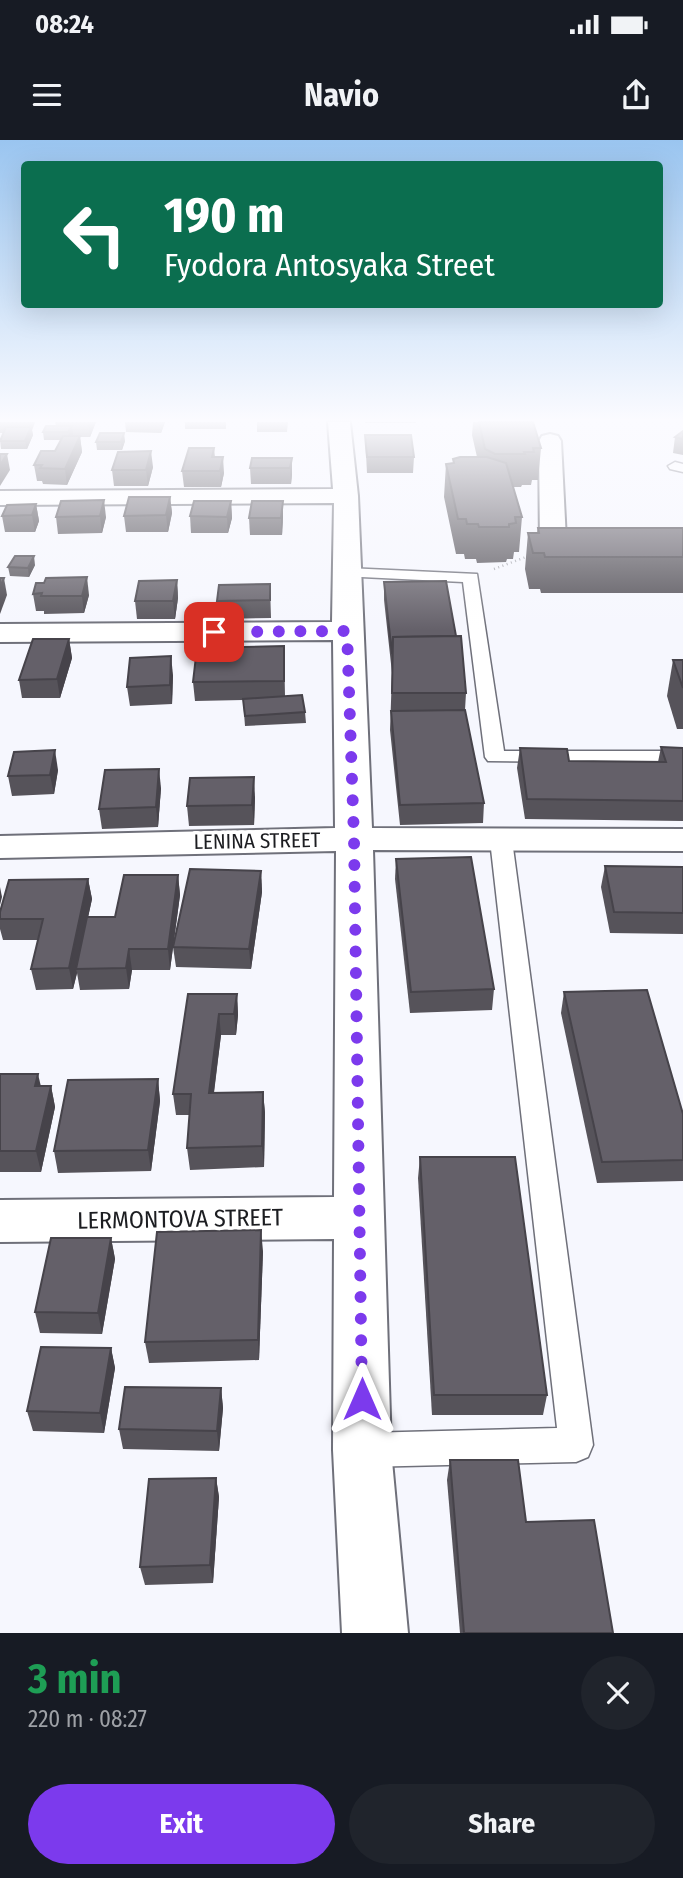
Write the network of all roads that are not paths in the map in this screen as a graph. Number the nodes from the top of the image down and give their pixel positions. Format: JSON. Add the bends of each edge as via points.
{"nodes":[{"id":1,"x":346,"y":492,"type":"edge"},
{"id":2,"x":551,"y":492,"type":"edge"},
{"id":3,"x":346,"y":496,"type":"junction"},
{"id":4,"x":0,"y":498,"type":"edge"},
{"id":5,"x":683,"y":548,"type":"edge"},
{"id":6,"x":346,"y":573,"type":"junction"},
{"id":7,"x":347,"y":631,"type":"junction"},
{"id":8,"x":0,"y":633,"type":"edge"},
{"id":9,"x":683,"y":757,"type":"edge"},
{"id":10,"x":354,"y":839,"type":"junction"},
{"id":11,"x":501,"y":840,"type":"junction"},
{"id":12,"x":683,"y":840,"type":"edge"},
{"id":13,"x":0,"y":847,"type":"edge"},
{"id":14,"x":360,"y":1218,"type":"junction"},
{"id":15,"x":0,"y":1221,"type":"edge"},
{"id":16,"x":362,"y":1450,"type":"junction"},
{"id":17,"x":375,"y":1633,"type":"edge"}],
"edges":[{"from":1,"to":3,"type":"street"},
{"from":2,"to":5,"type":"street","via":[[553,548]]},
{"from":3,"to":4,"type":"street"},
{"from":3,"to":6,"type":"street"},
{"from":6,"to":7,"type":"street"},
{"from":6,"to":9,"type":"lane","via":[[471,577],[495,757]]},
{"from":7,"to":8,"type":"street"},
{"from":7,"to":10,"type":"street"},
{"from":10,"to":11,"type":"street","name":"LENINA STREET"},
{"from":10,"to":13,"type":"street","name":"LENINA STREET"},
{"from":10,"to":14,"type":"street"},
{"from":11,"to":12,"type":"street","name":"LENINA STREET"},
{"from":11,"to":16,"type":"lane","via":[[576,1445]]},
{"from":14,"to":15,"type":"street","name":"LERMONTOVA STREET"},
{"from":14,"to":16,"type":"street"},
{"from":16,"to":17,"type":"street"}]}
